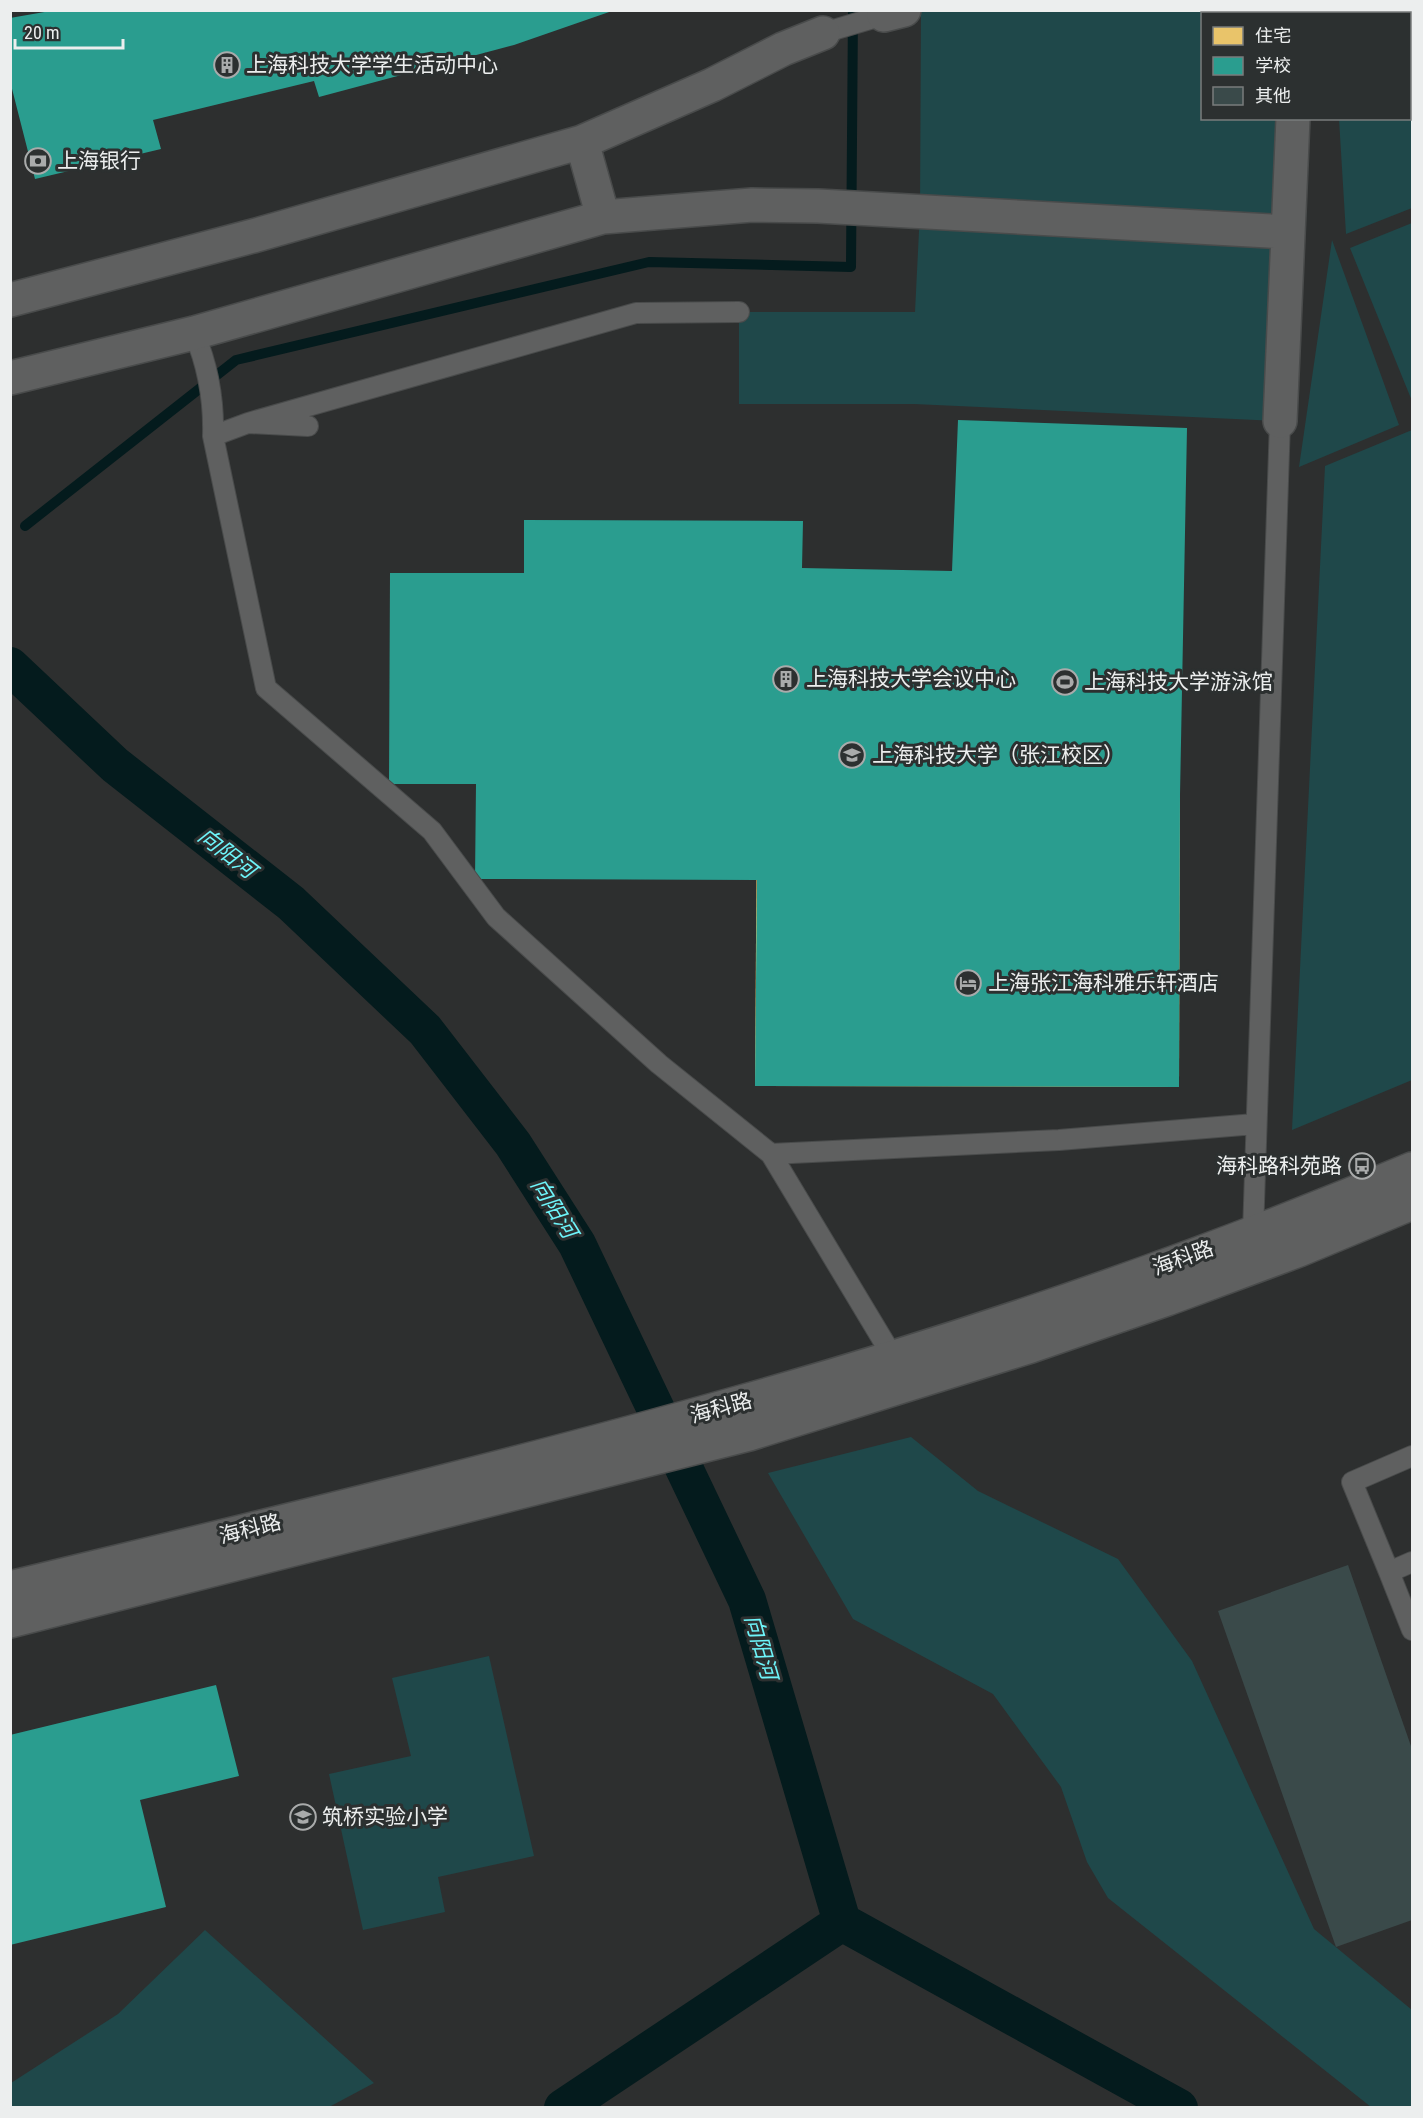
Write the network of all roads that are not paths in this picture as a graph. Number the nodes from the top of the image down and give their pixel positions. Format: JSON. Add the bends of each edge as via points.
{"nodes":[{"id":1,"x":894,"y":13,"type":"edge"},
{"id":2,"x":824,"y":33,"type":"joint"},
{"id":3,"x":1293,"y":120,"type":"edge"},
{"id":4,"x":582,"y":142,"type":"junction"},
{"id":5,"x":603,"y":217,"type":"junction"},
{"id":6,"x":1288,"y":232,"type":"junction"},
{"id":7,"x":10,"y":300,"type":"edge"},
{"id":8,"x":739,"y":312,"type":"dead end"},
{"id":9,"x":199,"y":344,"type":"junction"},
{"id":10,"x":10,"y":378,"type":"edge"},
{"id":11,"x":1280,"y":421,"type":"joint"},
{"id":12,"x":248,"y":423,"type":"junction"},
{"id":13,"x":308,"y":426,"type":"dead end"},
{"id":14,"x":213,"y":436,"type":"junction"},
{"id":15,"x":1255,"y":1124,"type":"junction"},
{"id":16,"x":771,"y":1154,"type":"junction"},
{"id":17,"x":1413,"y":1169,"type":"edge"},
{"id":18,"x":1413,"y":1203,"type":"edge"},
{"id":19,"x":1252,"y":1233,"type":"junction"},
{"id":20,"x":893,"y":1357,"type":"junction"},
{"id":21,"x":1413,"y":1456,"type":"edge"},
{"id":22,"x":1413,"y":1562,"type":"edge"},
{"id":23,"x":1389,"y":1572,"type":"junction"},
{"id":24,"x":10,"y":1588,"type":"edge"},
{"id":25,"x":10,"y":1621,"type":"edge"},
{"id":26,"x":1413,"y":1630,"type":"edge"}],
"edges":[{"from":1,"to":2,"type":"lane"},
{"from":2,"to":4,"type":"street"},
{"from":3,"to":6,"type":"street"},
{"from":4,"to":5,"type":"street"},
{"from":4,"to":7,"type":"street","via":[[253,236]]},
{"from":5,"to":6,"type":"street","via":[[752,205],[818,206]]},
{"from":5,"to":9,"type":"street"},
{"from":6,"to":11,"type":"street"},
{"from":8,"to":12,"type":"lane","via":[[636,313]]},
{"from":9,"to":10,"type":"street"},
{"from":9,"to":14,"type":"lane","via":[[214,407]]},
{"from":11,"to":15,"type":"lane"},
{"from":12,"to":13,"type":"lane"},
{"from":12,"to":14,"type":"lane"},
{"from":14,"to":16,"type":"lane","via":[[266,688],[432,831],[496,918],[660,1064]]},
{"from":15,"to":16,"type":"lane","via":[[1059,1140]]},
{"from":15,"to":19,"type":"lane"},
{"from":16,"to":20,"type":"lane"},
{"from":17,"to":19,"type":"street","name":"海科路"},
{"from":18,"to":25,"type":"street","name":"海科路","via":[[1167,1299],[923,1381],[749,1434]]},
{"from":19,"to":20,"type":"street","name":"海科路","via":[[1021,1316]]},
{"from":20,"to":24,"type":"street","name":"海科路","via":[[735,1405]]},
{"from":21,"to":23,"type":"lane","via":[[1352,1482]]},
{"from":22,"to":23,"type":"lane"},
{"from":23,"to":26,"type":"lane"}]}
